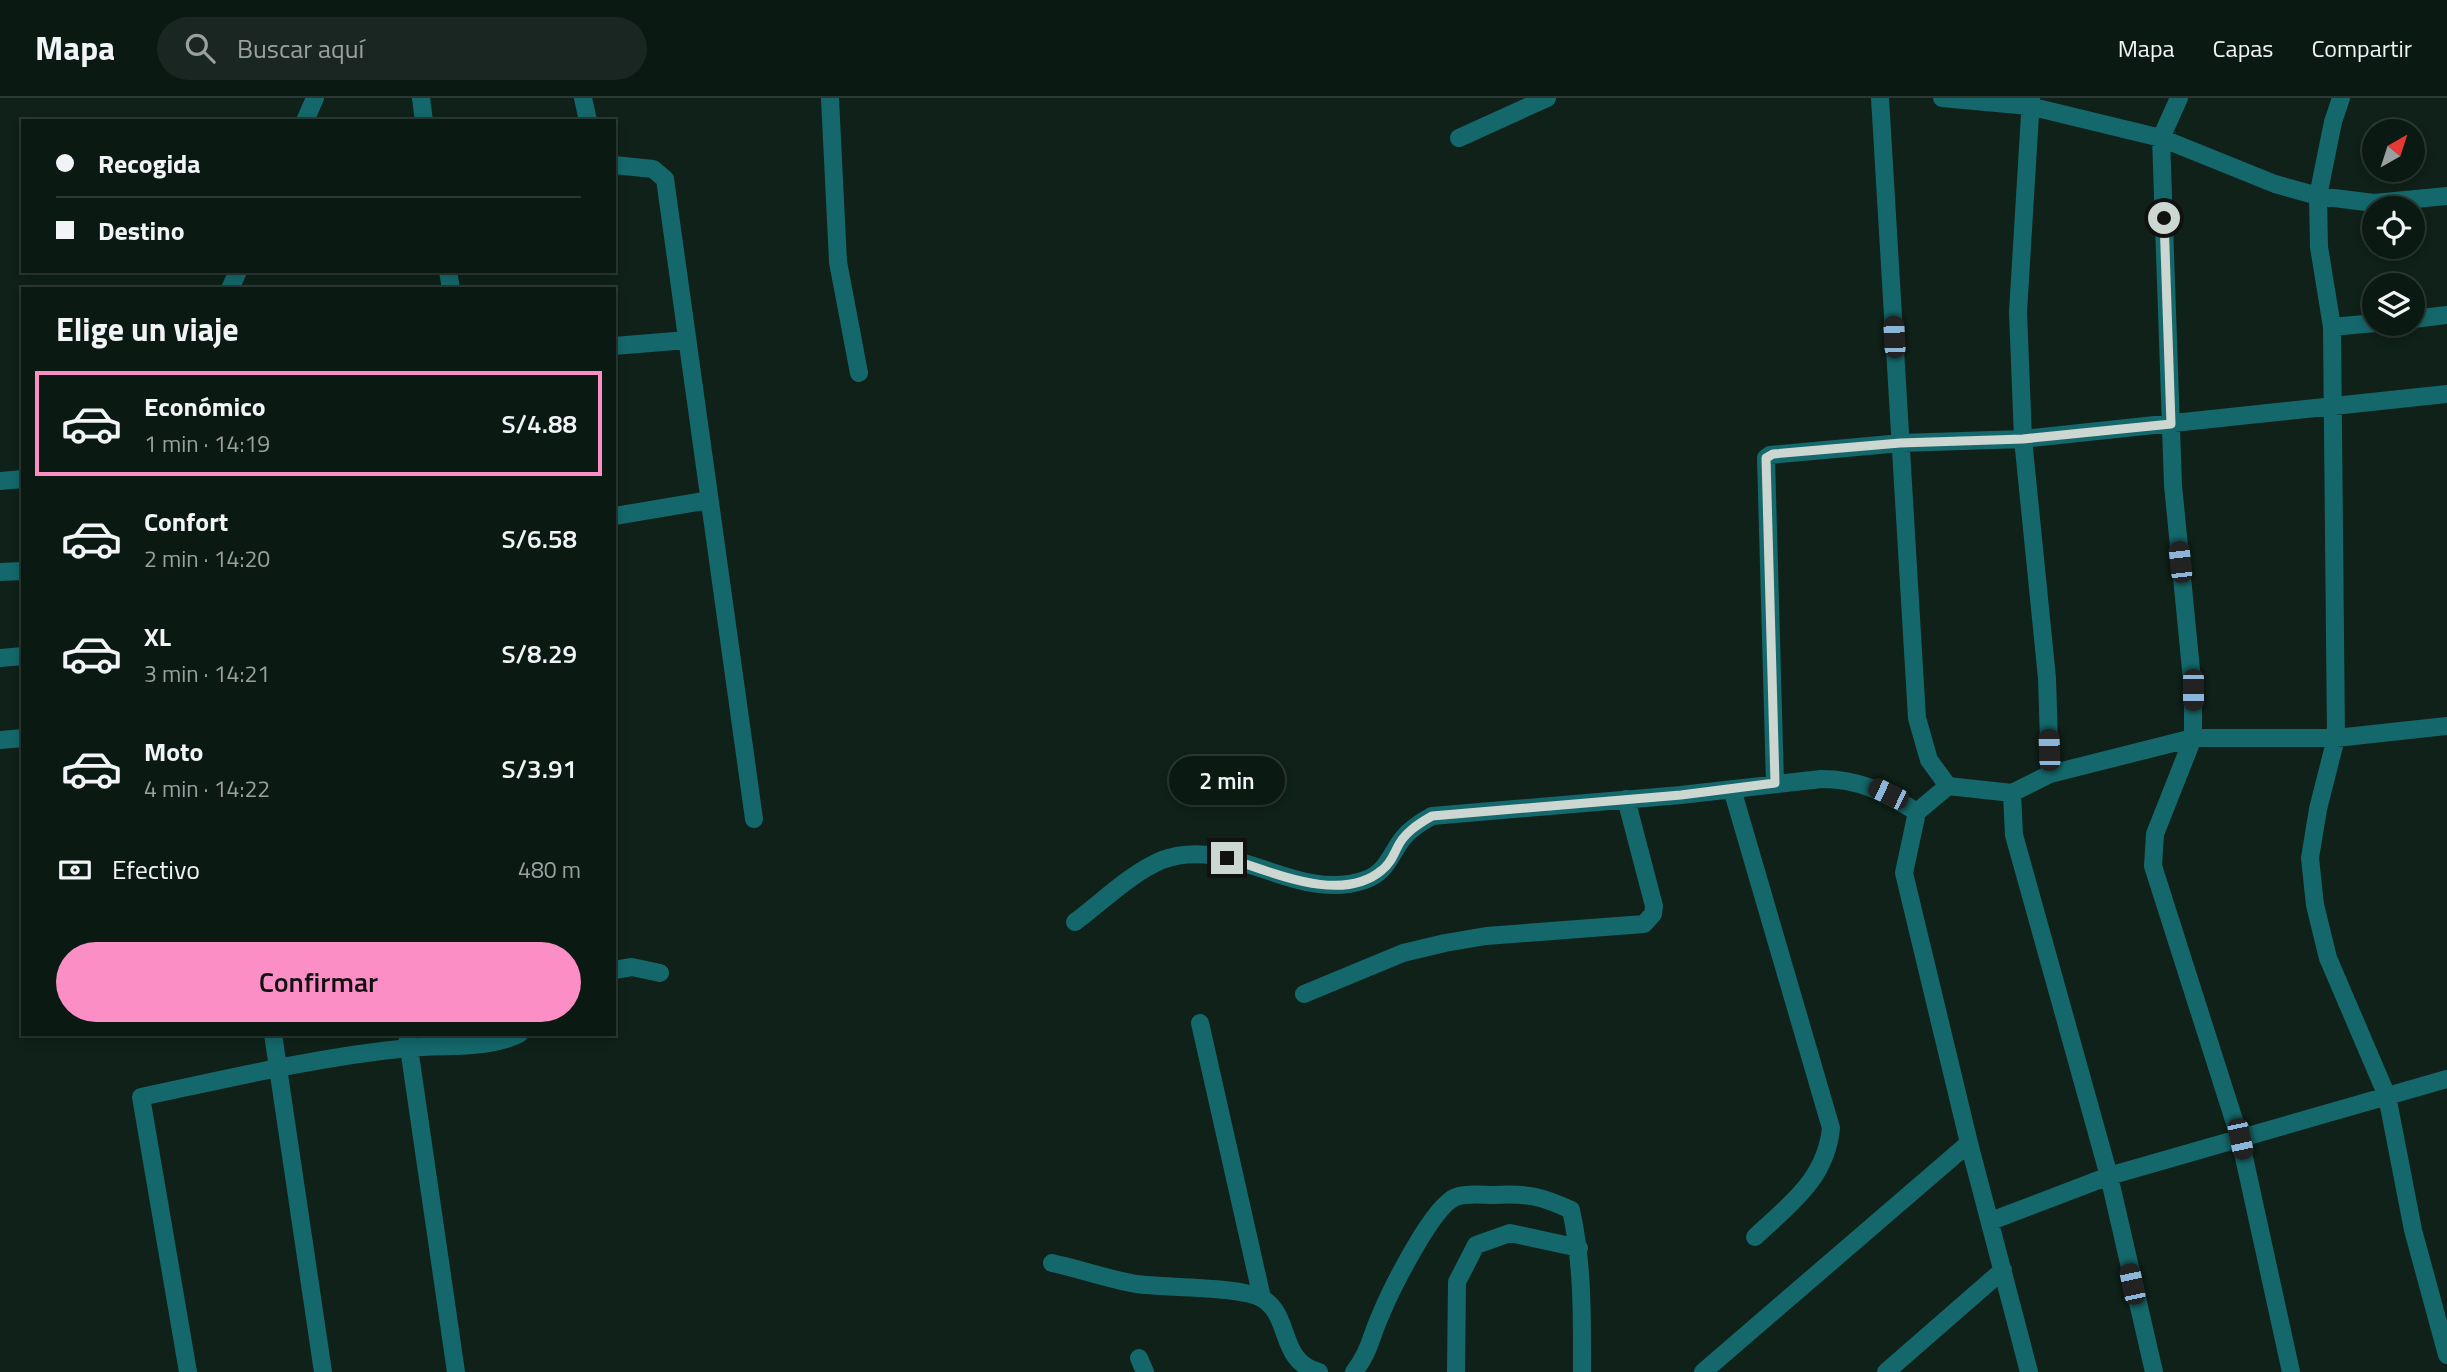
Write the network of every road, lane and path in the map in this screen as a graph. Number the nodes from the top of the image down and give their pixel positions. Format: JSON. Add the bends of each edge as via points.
{"nodes":[{"id":1,"x":315,"y":98,"type":"edge"},
{"id":2,"x":421,"y":98,"type":"edge"},
{"id":3,"x":583,"y":98,"type":"edge"},
{"id":4,"x":830,"y":98,"type":"edge"},
{"id":5,"x":1547,"y":98,"type":"edge"},
{"id":6,"x":1880,"y":98,"type":"edge"},
{"id":7,"x":1942,"y":98,"type":"edge"},
{"id":8,"x":2179,"y":98,"type":"edge"},
{"id":9,"x":2341,"y":98,"type":"edge"},
{"id":10,"x":2030,"y":102,"type":"edge"},
{"id":11,"x":306,"y":119,"type":"edge"},
{"id":12,"x":424,"y":119,"type":"edge"},
{"id":13,"x":588,"y":119,"type":"edge"},
{"id":14,"x":1459,"y":138,"type":"dead end"},
{"id":15,"x":2161,"y":138,"type":"junction"},
{"id":16,"x":616,"y":165,"type":"edge"},
{"id":17,"x":2318,"y":196,"type":"junction"},
{"id":18,"x":2447,"y":196,"type":"edge"},
{"id":19,"x":2447,"y":315,"type":"edge"},
{"id":20,"x":2425,"y":318,"type":"edge"},
{"id":21,"x":2362,"y":324,"type":"edge"},
{"id":22,"x":2332,"y":327,"type":"junction"},
{"id":23,"x":687,"y":340,"type":"junction"},
{"id":24,"x":616,"y":346,"type":"edge"},
{"id":25,"x":859,"y":373,"type":"dead end"},
{"id":26,"x":2447,"y":394,"type":"edge"},
{"id":27,"x":2334,"y":406,"type":"junction"},
{"id":28,"x":2171,"y":424,"type":"junction"},
{"id":29,"x":2023,"y":439,"type":"junction"},
{"id":30,"x":1900,"y":443,"type":"junction"},
{"id":31,"x":21,"y":479,"type":"edge"},
{"id":32,"x":0,"y":481,"type":"edge"},
{"id":33,"x":709,"y":500,"type":"junction"},
{"id":34,"x":616,"y":516,"type":"edge"},
{"id":35,"x":21,"y":571,"type":"edge"},
{"id":36,"x":0,"y":572,"type":"edge"},
{"id":37,"x":21,"y":656,"type":"edge"},
{"id":38,"x":0,"y":659,"type":"edge"},
{"id":39,"x":2447,"y":726,"type":"edge"},
{"id":40,"x":21,"y":738,"type":"edge"},
{"id":41,"x":2193,"y":738,"type":"junction"},
{"id":42,"x":2336,"y":738,"type":"junction"},
{"id":43,"x":0,"y":740,"type":"edge"},
{"id":44,"x":2050,"y":774,"type":"junction"},
{"id":45,"x":1775,"y":783,"type":"junction"},
{"id":46,"x":1948,"y":786,"type":"junction"},
{"id":47,"x":1732,"y":789,"type":"junction"},
{"id":48,"x":2012,"y":793,"type":"junction"},
{"id":49,"x":1626,"y":799,"type":"junction"},
{"id":50,"x":1917,"y":812,"type":"junction"},
{"id":51,"x":754,"y":819,"type":"dead end"},
{"id":52,"x":1076,"y":922,"type":"dead end"},
{"id":53,"x":616,"y":970,"type":"edge"},
{"id":54,"x":660,"y":973,"type":"dead end"},
{"id":55,"x":1304,"y":994,"type":"dead end"},
{"id":56,"x":1200,"y":1023,"type":"dead end"},
{"id":57,"x":274,"y":1036,"type":"edge"},
{"id":58,"x":515,"y":1036,"type":"edge"},
{"id":59,"x":408,"y":1041,"type":"edge"},
{"id":60,"x":277,"y":1067,"type":"junction"},
{"id":61,"x":2447,"y":1079,"type":"edge"},
{"id":62,"x":2387,"y":1096,"type":"junction"},
{"id":63,"x":2240,"y":1139,"type":"junction"},
{"id":64,"x":1969,"y":1143,"type":"junction"},
{"id":65,"x":2109,"y":1176,"type":"junction"},
{"id":66,"x":1991,"y":1221,"type":"junction"},
{"id":67,"x":1755,"y":1237,"type":"dead end"},
{"id":68,"x":1579,"y":1248,"type":"junction"},
{"id":69,"x":1052,"y":1263,"type":"dead end"},
{"id":70,"x":2003,"y":1270,"type":"junction"},
{"id":71,"x":1262,"y":1298,"type":"junction"},
{"id":72,"x":2447,"y":1355,"type":"edge"},
{"id":73,"x":1888,"y":1371,"type":"edge"},
{"id":74,"x":188,"y":1372,"type":"edge"},
{"id":75,"x":323,"y":1372,"type":"edge"},
{"id":76,"x":456,"y":1372,"type":"edge"},
{"id":77,"x":1319,"y":1372,"type":"edge"},
{"id":78,"x":1354,"y":1372,"type":"edge"},
{"id":79,"x":1456,"y":1372,"type":"edge"},
{"id":80,"x":1582,"y":1372,"type":"edge"},
{"id":81,"x":1703,"y":1372,"type":"edge"},
{"id":82,"x":2029,"y":1372,"type":"edge"},
{"id":83,"x":2154,"y":1372,"type":"edge"},
{"id":84,"x":2291,"y":1372,"type":"edge"}],
"edges":[{"from":1,"to":11,"type":"street"},
{"from":2,"to":12,"type":"street"},
{"from":3,"to":13,"type":"street"},
{"from":4,"to":25,"type":"street","via":[[838,262]]},
{"from":5,"to":14,"type":"street"},
{"from":6,"to":30,"type":"street"},
{"from":7,"to":10,"type":"street"},
{"from":8,"to":15,"type":"street"},
{"from":9,"to":17,"type":"street"},
{"from":10,"to":15,"type":"street"},
{"from":10,"to":29,"type":"street","via":[[2018,312]]},
{"from":15,"to":17,"type":"street"},
{"from":15,"to":28,"type":"street"},
{"from":16,"to":23,"type":"street","via":[[653,169],[665,179]]},
{"from":17,"to":18,"type":"street","via":[[2374,203]]},
{"from":17,"to":22,"type":"street","via":[[2319,247]]},
{"from":19,"to":20,"type":"street"},
{"from":21,"to":22,"type":"street"},
{"from":22,"to":27,"type":"street"},
{"from":23,"to":24,"type":"street"},
{"from":23,"to":33,"type":"street"},
{"from":26,"to":27,"type":"street"},
{"from":27,"to":28,"type":"street"},
{"from":27,"to":42,"type":"street"},
{"from":28,"to":29,"type":"street"},
{"from":28,"to":41,"type":"street"},
{"from":29,"to":30,"type":"street"},
{"from":29,"to":44,"type":"street","via":[[2047,678]]},
{"from":30,"to":45,"type":"street","via":[[1766,458]]},
{"from":30,"to":46,"type":"street","via":[[1917,719],[1929,760]]},
{"from":31,"to":32,"type":"street"},
{"from":33,"to":34,"type":"street"},
{"from":33,"to":51,"type":"street"},
{"from":35,"to":36,"type":"street"},
{"from":37,"to":38,"type":"street"},
{"from":39,"to":42,"type":"street"},
{"from":40,"to":43,"type":"street"},
{"from":41,"to":42,"type":"street"},
{"from":41,"to":44,"type":"street"},
{"from":41,"to":63,"type":"street","via":[[2155,834],[2153,866]]},
{"from":42,"to":62,"type":"street","via":[[2310,858],[2315,905],[2328,958]]},
{"from":44,"to":48,"type":"street"},
{"from":45,"to":47,"type":"street"},
{"from":45,"to":50,"type":"street","via":[[1857,782]]},
{"from":46,"to":48,"type":"street"},
{"from":46,"to":50,"type":"street"},
{"from":47,"to":49,"type":"street"},
{"from":47,"to":67,"type":"street","via":[[1831,1128],[1818,1175]]},
{"from":48,"to":65,"type":"street","via":[[2014,835]]},
{"from":49,"to":52,"type":"street","via":[[1432,816],[1403,838],[1383,870],[1352,884],[1308,883],[1215,855],[1175,856],[1147,868]]},
{"from":49,"to":55,"type":"street","via":[[1654,906],[1644,924],[1445,943],[1404,953]]},
{"from":50,"to":64,"type":"street","via":[[1904,873]]},
{"from":53,"to":54,"type":"street","via":[[632,967]]},
{"from":56,"to":71,"type":"street"},
{"from":57,"to":60,"type":"street"},
{"from":58,"to":59,"type":"street","via":[[478,1044]]},
{"from":59,"to":60,"type":"street"},
{"from":59,"to":76,"type":"street"},
{"from":60,"to":74,"type":"street","via":[[141,1097]]},
{"from":60,"to":75,"type":"street"},
{"from":61,"to":62,"type":"street"},
{"from":62,"to":63,"type":"street"},
{"from":62,"to":72,"type":"street","via":[[2413,1230]]},
{"from":63,"to":65,"type":"street"},
{"from":63,"to":84,"type":"street"},
{"from":64,"to":66,"type":"street"},
{"from":64,"to":81,"type":"street"},
{"from":65,"to":66,"type":"street"},
{"from":65,"to":83,"type":"street"},
{"from":66,"to":70,"type":"street"},
{"from":68,"to":78,"type":"street","via":[[1571,1210],[1539,1195],[1456,1197],[1422,1236],[1379,1317],[1368,1353]]},
{"from":68,"to":79,"type":"street","via":[[1510,1233],[1476,1245],[1457,1282]]},
{"from":68,"to":80,"type":"street"},
{"from":69,"to":71,"type":"street","via":[[1133,1283]]},
{"from":70,"to":73,"type":"street"},
{"from":70,"to":82,"type":"street"},
{"from":71,"to":77,"type":"street","via":[[1275,1310],[1289,1350],[1307,1369]]}]}
